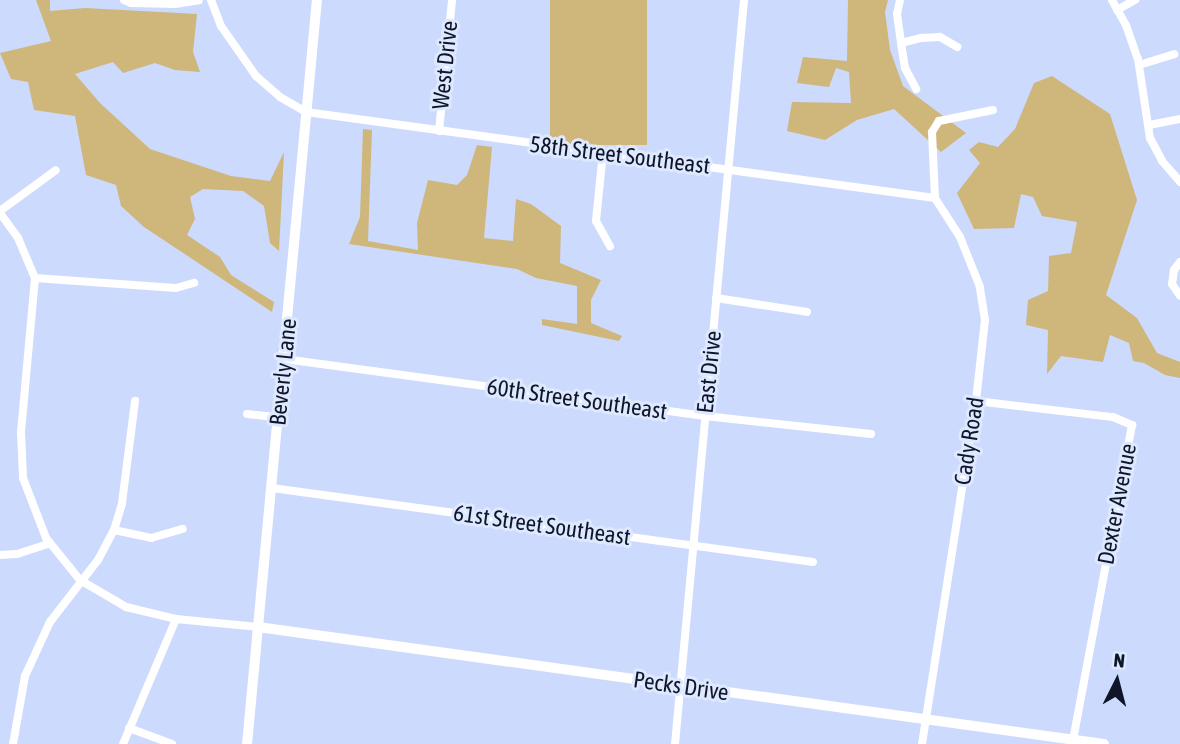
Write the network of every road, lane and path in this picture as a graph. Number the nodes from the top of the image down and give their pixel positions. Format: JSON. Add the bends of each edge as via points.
{"nodes":[{"id":1,"x":124,"y":0,"type":"edge"},
{"id":2,"x":199,"y":0,"type":"edge"},
{"id":3,"x":211,"y":0,"type":"edge"},
{"id":4,"x":317,"y":0,"type":"edge"},
{"id":5,"x":452,"y":0,"type":"edge"},
{"id":6,"x":744,"y":0,"type":"edge"},
{"id":7,"x":900,"y":0,"type":"edge"},
{"id":8,"x":1112,"y":0,"type":"edge"},
{"id":9,"x":1135,"y":0,"type":"edge"},
{"id":10,"x":1117,"y":10,"type":"junction"},
{"id":11,"x":901,"y":43,"type":"junction"},
{"id":12,"x":957,"y":47,"type":"dead end"},
{"id":13,"x":1174,"y":54,"type":"dead end"},
{"id":14,"x":1139,"y":65,"type":"junction"},
{"id":15,"x":916,"y":89,"type":"dead end"},
{"id":16,"x":993,"y":110,"type":"dead end"},
{"id":17,"x":306,"y":112,"type":"junction"},
{"id":18,"x":1180,"y":119,"type":"edge"},
{"id":19,"x":1149,"y":125,"type":"junction"},
{"id":20,"x":439,"y":131,"type":"junction"},
{"id":21,"x":603,"y":152,"type":"junction"},
{"id":22,"x":729,"y":168,"type":"junction"},
{"id":23,"x":56,"y":170,"type":"dead end"},
{"id":24,"x":1180,"y":182,"type":"edge"},
{"id":25,"x":935,"y":198,"type":"junction"},
{"id":26,"x":0,"y":212,"type":"edge"},
{"id":27,"x":610,"y":246,"type":"dead end"},
{"id":28,"x":1180,"y":262,"type":"edge"},
{"id":29,"x":35,"y":278,"type":"junction"},
{"id":30,"x":194,"y":283,"type":"dead end"},
{"id":31,"x":1180,"y":296,"type":"edge"},
{"id":32,"x":716,"y":298,"type":"junction"},
{"id":33,"x":807,"y":312,"type":"dead end"},
{"id":34,"x":284,"y":359,"type":"junction"},
{"id":35,"x":135,"y":401,"type":"dead end"},
{"id":36,"x":976,"y":401,"type":"junction"},
{"id":37,"x":247,"y":414,"type":"dead end"},
{"id":38,"x":705,"y":416,"type":"junction"},
{"id":39,"x":278,"y":417,"type":"junction"},
{"id":40,"x":870,"y":434,"type":"dead end"},
{"id":41,"x":272,"y":488,"type":"junction"},
{"id":42,"x":183,"y":529,"type":"dead end"},
{"id":43,"x":114,"y":530,"type":"junction"},
{"id":44,"x":50,"y":543,"type":"junction"},
{"id":45,"x":692,"y":545,"type":"junction"},
{"id":46,"x":0,"y":555,"type":"edge"},
{"id":47,"x":813,"y":562,"type":"dead end"},
{"id":48,"x":80,"y":580,"type":"junction"},
{"id":49,"x":176,"y":619,"type":"junction"},
{"id":50,"x":258,"y":627,"type":"junction"},
{"id":51,"x":680,"y":686,"type":"junction"},
{"id":52,"x":926,"y":718,"type":"junction"},
{"id":53,"x":129,"y":728,"type":"junction"},
{"id":54,"x":1073,"y":739,"type":"junction"},
{"id":55,"x":13,"y":744,"type":"edge"},
{"id":56,"x":123,"y":744,"type":"edge"},
{"id":57,"x":172,"y":744,"type":"edge"},
{"id":58,"x":247,"y":744,"type":"edge"},
{"id":59,"x":675,"y":744,"type":"edge"},
{"id":60,"x":922,"y":744,"type":"edge"},
{"id":61,"x":1104,"y":744,"type":"edge"}],
"edges":[{"from":1,"to":2,"type":"street","via":[[175,4]]},
{"from":3,"to":17,"type":"street","via":[[221,26],[256,76]]},
{"from":4,"to":17,"type":"street","name":"Beverly Lane"},
{"from":5,"to":20,"type":"street","name":"West Drive"},
{"from":6,"to":22,"type":"street","name":"East Drive"},
{"from":7,"to":11,"type":"street"},
{"from":8,"to":10,"type":"street"},
{"from":9,"to":10,"type":"street"},
{"from":10,"to":14,"type":"street"},
{"from":11,"to":12,"type":"street","via":[[940,37]]},
{"from":11,"to":15,"type":"street","via":[[905,68]]},
{"from":13,"to":14,"type":"street"},
{"from":14,"to":19,"type":"street"},
{"from":16,"to":25,"type":"street","via":[[939,121],[932,132]]},
{"from":17,"to":20,"type":"street","name":"58th Street Southeast"},
{"from":17,"to":34,"type":"street","name":"Beverly Lane"},
{"from":18,"to":19,"type":"street"},
{"from":19,"to":24,"type":"street","via":[[1162,161]]},
{"from":20,"to":21,"type":"street","name":"58th Street Southeast"},
{"from":21,"to":22,"type":"street","name":"58th Street Southeast"},
{"from":21,"to":27,"type":"street","via":[[596,221]]},
{"from":22,"to":25,"type":"street","name":"58th Street Southeast"},
{"from":22,"to":32,"type":"street","name":"East Drive"},
{"from":23,"to":26,"type":"street"},
{"from":25,"to":36,"type":"street","name":"Cady Road","via":[[960,237],[981,287],[985,320]]},
{"from":26,"to":29,"type":"street","via":[[18,238]]},
{"from":28,"to":31,"type":"street","via":[[1172,284]]},
{"from":29,"to":30,"type":"street","via":[[176,288]]},
{"from":29,"to":44,"type":"street","via":[[22,432],[23,478]]},
{"from":32,"to":33,"type":"street"},
{"from":32,"to":38,"type":"street","name":"East Drive"},
{"from":34,"to":38,"type":"street","name":"60th Street Southeast"},
{"from":34,"to":39,"type":"street","name":"Beverly Lane"},
{"from":35,"to":43,"type":"street"},
{"from":36,"to":52,"type":"street","name":"Cady Road"},
{"from":36,"to":54,"type":"street","name":"Dexter Avenue","via":[[1113,417],[1132,425]]},
{"from":37,"to":39,"type":"street"},
{"from":38,"to":40,"type":"street","name":"60th Street Southeast"},
{"from":38,"to":45,"type":"street","name":"East Drive"},
{"from":39,"to":41,"type":"street","name":"Beverly Lane"},
{"from":41,"to":45,"type":"street","name":"61st Street Southeast"},
{"from":41,"to":50,"type":"street","name":"Beverly Lane"},
{"from":42,"to":43,"type":"street","via":[[151,538]]},
{"from":43,"to":48,"type":"street","via":[[98,560]]},
{"from":44,"to":46,"type":"street"},
{"from":44,"to":48,"type":"street"},
{"from":45,"to":47,"type":"street","name":"61st Street Southeast"},
{"from":45,"to":51,"type":"street","name":"East Drive"},
{"from":48,"to":49,"type":"street","via":[[126,607]]},
{"from":48,"to":55,"type":"street","via":[[50,622],[25,676]]},
{"from":49,"to":50,"type":"street"},
{"from":49,"to":53,"type":"street"},
{"from":50,"to":51,"type":"street","name":"Pecks Drive"},
{"from":50,"to":58,"type":"street","name":"Beverly Lane"},
{"from":51,"to":52,"type":"street","name":"Pecks Drive"},
{"from":51,"to":59,"type":"street","name":"East Drive"},
{"from":52,"to":54,"type":"street","name":"Pecks Drive"},
{"from":52,"to":60,"type":"street","name":"Cady Road"},
{"from":53,"to":56,"type":"street"},
{"from":53,"to":57,"type":"street"},
{"from":54,"to":61,"type":"street","name":"Pecks Drive"}]}
